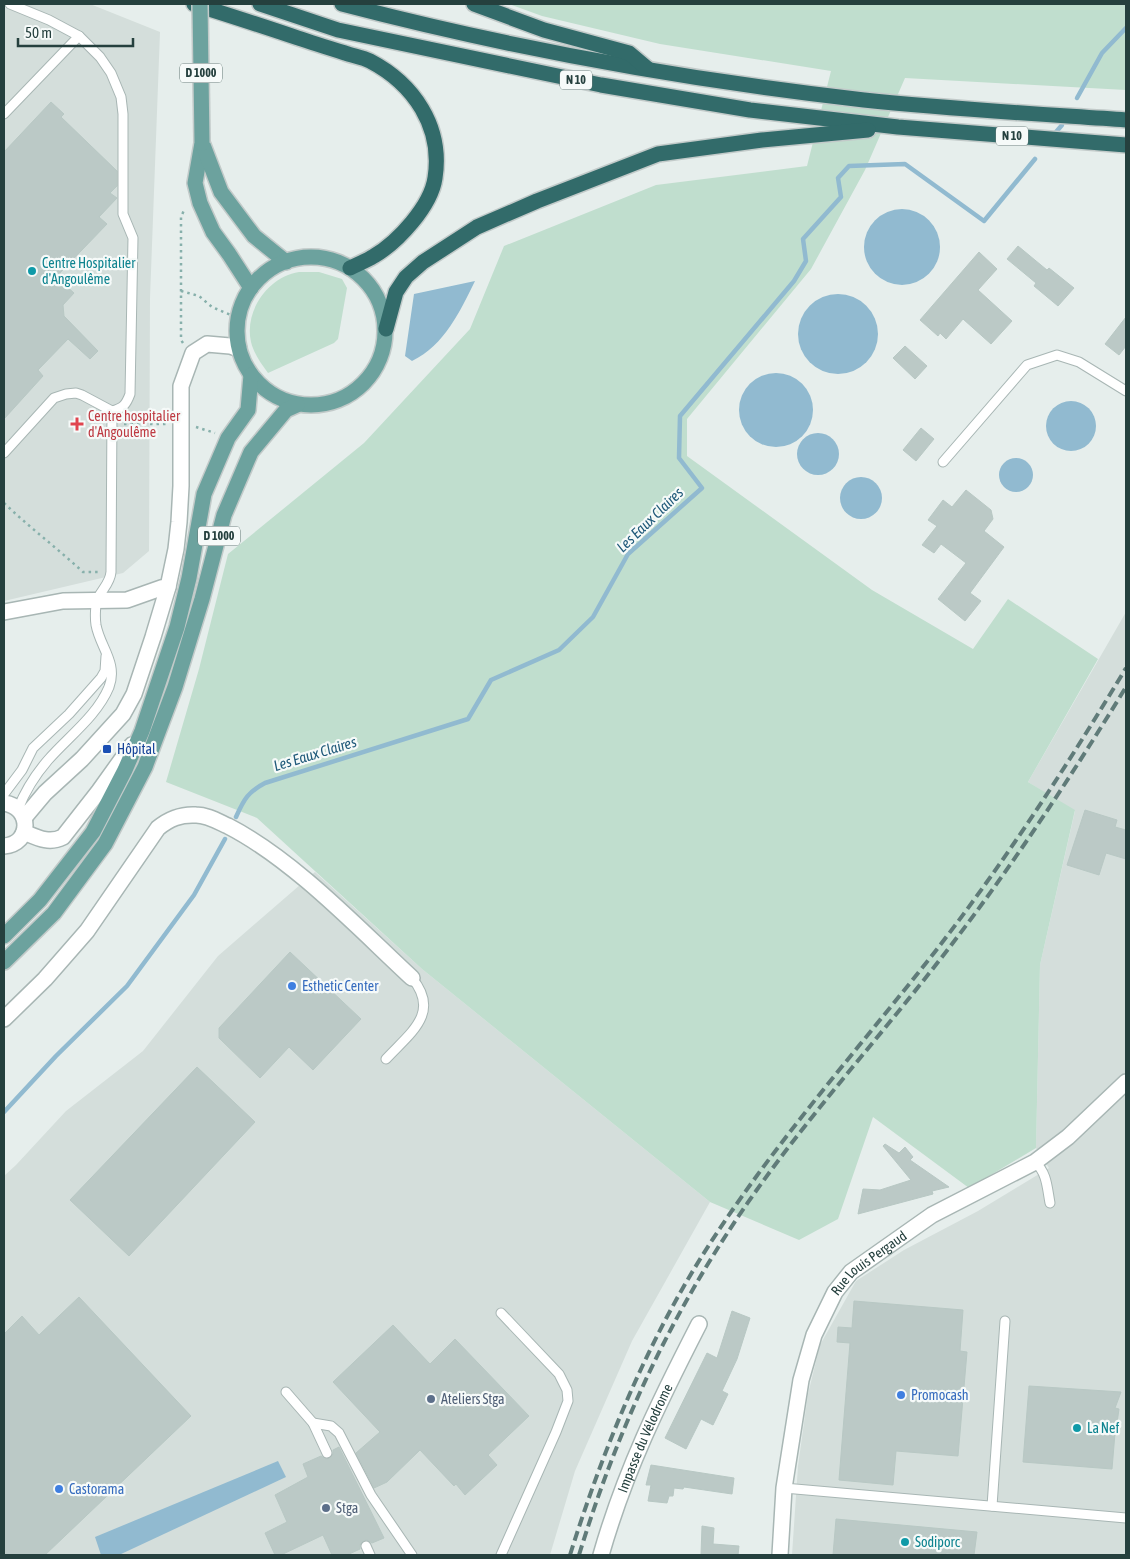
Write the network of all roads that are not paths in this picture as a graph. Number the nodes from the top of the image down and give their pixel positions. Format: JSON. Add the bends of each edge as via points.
{"nodes":[{"id":1,"x":10,"y":4,"type":"edge"},
{"id":2,"x":194,"y":4,"type":"edge"},
{"id":3,"x":200,"y":4,"type":"edge"},
{"id":4,"x":260,"y":4,"type":"edge"},
{"id":5,"x":342,"y":4,"type":"edge"},
{"id":6,"x":474,"y":4,"type":"edge"},
{"id":7,"x":80,"y":36,"type":"junction"},
{"id":8,"x":650,"y":70,"type":"junction"},
{"id":9,"x":4,"y":114,"type":"edge"},
{"id":10,"x":1126,"y":120,"type":"edge"},
{"id":11,"x":898,"y":127,"type":"junction"},
{"id":12,"x":202,"y":143,"type":"junction"},
{"id":13,"x":1126,"y":145,"type":"edge"},
{"id":14,"x":286,"y":262,"type":"junction"},
{"id":15,"x":350,"y":268,"type":"junction"},
{"id":16,"x":251,"y":288,"type":"junction"},
{"id":17,"x":386,"y":329,"type":"junction"},
{"id":18,"x":239,"y":349,"type":"junction"},
{"id":19,"x":251,"y":375,"type":"junction"},
{"id":20,"x":1126,"y":391,"type":"edge"},
{"id":21,"x":297,"y":405,"type":"junction"},
{"id":22,"x":112,"y":411,"type":"junction"},
{"id":23,"x":4,"y":453,"type":"edge"},
{"id":24,"x":943,"y":462,"type":"dead end"},
{"id":25,"x":168,"y":587,"type":"junction"},
{"id":26,"x":97,"y":600,"type":"junction"},
{"id":27,"x":4,"y":612,"type":"edge"},
{"id":28,"x":106,"y":651,"type":"junction"},
{"id":29,"x":142,"y":732,"type":"junction"},
{"id":30,"x":4,"y":794,"type":"edge"},
{"id":31,"x":4,"y":803,"type":"edge"},
{"id":32,"x":22,"y":819,"type":"junction"},
{"id":33,"x":4,"y":846,"type":"edge"},
{"id":34,"x":4,"y":936,"type":"edge"},
{"id":35,"x":4,"y":962,"type":"edge"},
{"id":36,"x":412,"y":978,"type":"joint"},
{"id":37,"x":4,"y":1019,"type":"edge"},
{"id":38,"x":386,"y":1059,"type":"dead end"},
{"id":39,"x":1126,"y":1082,"type":"edge"},
{"id":40,"x":1035,"y":1162,"type":"junction"},
{"id":41,"x":1050,"y":1203,"type":"dead end"},
{"id":42,"x":501,"y":1312,"type":"dead end"},
{"id":43,"x":1005,"y":1321,"type":"dead end"},
{"id":44,"x":699,"y":1324,"type":"dead end"},
{"id":45,"x":286,"y":1392,"type":"dead end"},
{"id":46,"x":313,"y":1423,"type":"junction"},
{"id":47,"x":327,"y":1453,"type":"dead end"},
{"id":48,"x":784,"y":1488,"type":"junction"},
{"id":49,"x":992,"y":1506,"type":"junction"},
{"id":50,"x":1126,"y":1518,"type":"edge"},
{"id":51,"x":366,"y":1546,"type":"dead end"},
{"id":52,"x":370,"y":1555,"type":"edge"},
{"id":53,"x":412,"y":1555,"type":"edge"},
{"id":54,"x":501,"y":1555,"type":"edge"},
{"id":55,"x":601,"y":1555,"type":"edge"},
{"id":56,"x":780,"y":1555,"type":"edge"}],
"edges":[{"from":1,"to":7,"type":"lane"},
{"from":2,"to":15,"type":"highway","via":[[368,61],[397,78],[415,97],[428,119],[435,143],[437,166],[434,188],[425,206],[386,248]]},
{"from":3,"to":12,"type":"main road","number":"D 1000","bridge":true},
{"from":4,"to":11,"type":"highway","number":"N 10","via":[[338,30],[602,86],[750,110]]},
{"from":5,"to":8,"type":"highway","number":"N 10","via":[[497,42]]},
{"from":6,"to":8,"type":"highway","via":[[544,30],[630,53]]},
{"from":7,"to":9,"type":"lane"},
{"from":7,"to":22,"type":"lane","via":[[111,73],[121,97],[123,114],[123,214],[133,238],[130,394],[121,409]]},
{"from":8,"to":10,"type":"highway","number":"N 10","via":[[864,100]]},
{"from":11,"to":13,"type":"highway","number":"N 10"},
{"from":11,"to":17,"type":"highway","via":[[658,154],[537,201],[477,228],[423,262],[406,277],[396,292]]},
{"from":12,"to":14,"type":"main road","number":"D 1000","via":[[221,192],[254,236]]},
{"from":12,"to":16,"type":"main road","number":"D 1000","via":[[195,183],[200,203],[213,232]]},
{"from":14,"to":15,"type":"main road","via":[[318,257],[335,260]]},
{"from":14,"to":16,"type":"main road","via":[[266,272]]},
{"from":15,"to":17,"type":"main road","via":[[369,284],[381,305]]},
{"from":16,"to":18,"type":"main road","via":[[238,318]]},
{"from":17,"to":21,"type":"main road","via":[[383,352],[374,372],[359,389],[340,400],[319,406]]},
{"from":18,"to":19,"type":"main road"},
{"from":18,"to":25,"type":"street","via":[[207,344],[193,353],[181,386],[179,522]]},
{"from":19,"to":21,"type":"main road","via":[[279,399]]},
{"from":19,"to":29,"type":"main road","number":"D 1000","via":[[248,410],[228,438],[204,494],[177,627]]},
{"from":20,"to":24,"type":"lane","via":[[1078,362],[1057,355],[1027,364]]},
{"from":21,"to":35,"type":"main road","number":"D 1000","via":[[286,410],[250,452],[224,514],[175,687],[145,766],[105,844],[54,913]]},
{"from":22,"to":23,"type":"lane","via":[[76,393],[54,398]]},
{"from":22,"to":26,"type":"lane","via":[[112,572]]},
{"from":25,"to":26,"type":"street","via":[[128,600]]},
{"from":25,"to":32,"type":"street","via":[[134,694],[123,714]]},
{"from":26,"to":27,"type":"street","via":[[63,601]]},
{"from":26,"to":28,"type":"lane","via":[[96,625]]},
{"from":28,"to":30,"type":"lane","via":[[102,678],[33,748]]},
{"from":28,"to":32,"type":"lane","via":[[112,673],[108,689],[92,714],[48,761],[23,797]]},
{"from":29,"to":32,"type":"street","via":[[63,837],[55,841],[44,840]]},
{"from":29,"to":34,"type":"main road","number":"D 1000","via":[[92,832],[40,900]]},
{"from":31,"to":32,"type":"street","via":[[12,804]]},
{"from":32,"to":33,"type":"street","via":[[18,841]]},
{"from":36,"to":37,"type":"street","via":[[268,850],[213,819],[182,815],[158,828],[87,931]]},
{"from":36,"to":38,"type":"lane","via":[[423,996],[423,1016]]},
{"from":39,"to":40,"type":"street","name":"Rue Louis Pergaud","via":[[1068,1137]]},
{"from":40,"to":41,"type":"lane","via":[[1042,1169]]},
{"from":40,"to":48,"type":"street","name":"Rue Louis Pergaud","via":[[932,1214],[852,1272],[835,1292],[814,1335],[801,1380]]},
{"from":42,"to":54,"type":"lane","via":[[559,1374],[567,1390],[568,1401]]},
{"from":43,"to":49,"type":"lane"},
{"from":44,"to":55,"type":"street","name":"Impasse du Vélodrome","via":[[638,1447]]},
{"from":45,"to":46,"type":"lane"},
{"from":46,"to":47,"type":"lane"},
{"from":46,"to":53,"type":"lane","via":[[331,1426],[339,1433],[371,1496]]},
{"from":48,"to":49,"type":"lane"},
{"from":48,"to":56,"type":"street","name":"Rue Louis Pergaud"},
{"from":49,"to":50,"type":"lane"},
{"from":51,"to":52,"type":"lane"}]}
